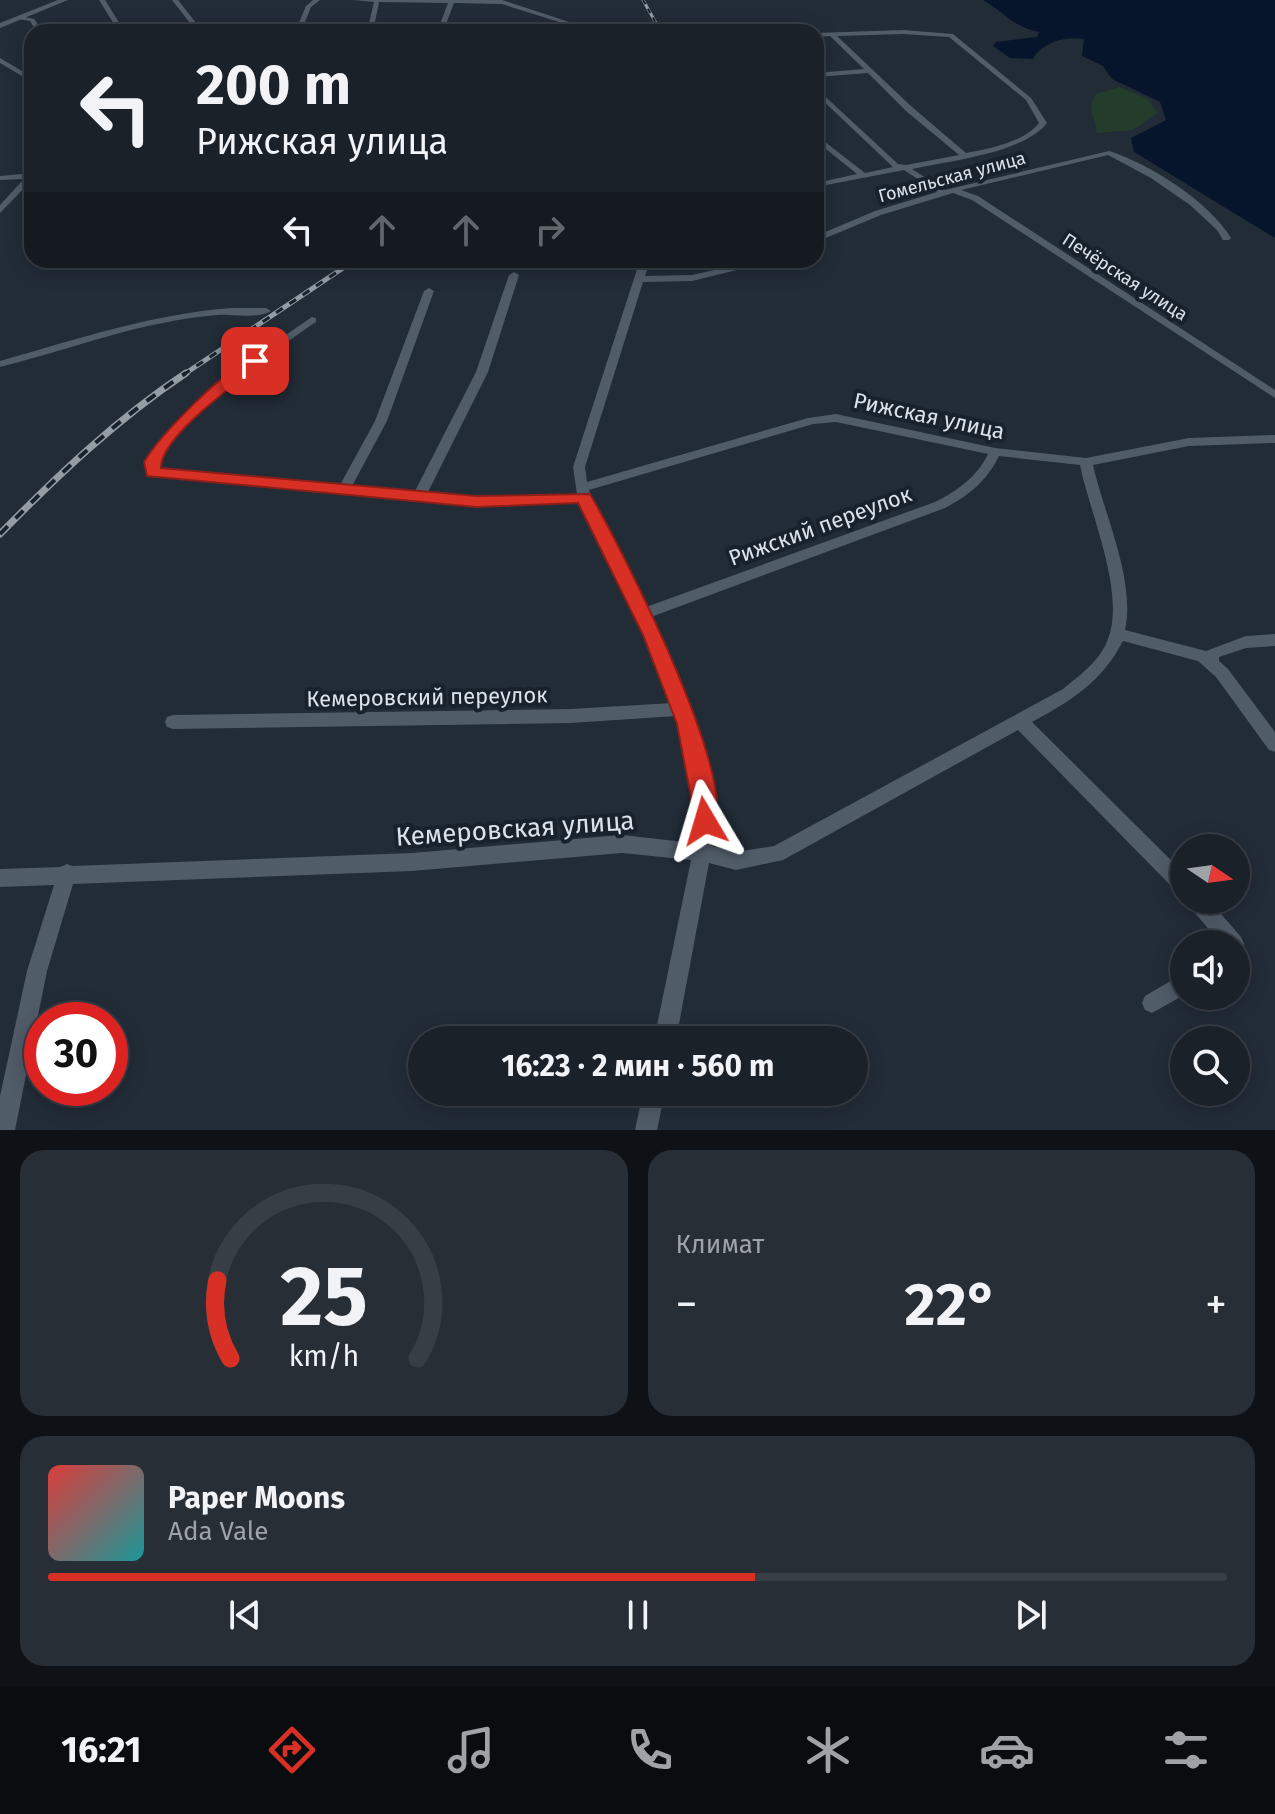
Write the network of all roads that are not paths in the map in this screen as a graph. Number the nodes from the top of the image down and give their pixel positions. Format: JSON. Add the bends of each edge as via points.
{"nodes":[{"id":1,"x":64,"y":0,"type":"edge"},
{"id":2,"x":102,"y":0,"type":"edge"},
{"id":3,"x":175,"y":0,"type":"edge"},
{"id":4,"x":317,"y":0,"type":"edge"},
{"id":5,"x":356,"y":0,"type":"edge"},
{"id":6,"x":377,"y":0,"type":"edge"},
{"id":7,"x":452,"y":0,"type":"edge"},
{"id":8,"x":20,"y":18,"type":"junction"},
{"id":9,"x":35,"y":24,"type":"edge"},
{"id":10,"x":117,"y":24,"type":"edge"},
{"id":11,"x":194,"y":24,"type":"edge"},
{"id":12,"x":301,"y":24,"type":"edge"},
{"id":13,"x":372,"y":24,"type":"edge"},
{"id":14,"x":443,"y":24,"type":"edge"},
{"id":15,"x":573,"y":24,"type":"edge"},
{"id":16,"x":0,"y":26,"type":"edge"},
{"id":17,"x":824,"y":34,"type":"edge"},
{"id":18,"x":831,"y":34,"type":"junction"},
{"id":19,"x":0,"y":60,"type":"edge"},
{"id":20,"x":868,"y":71,"type":"junction"},
{"id":21,"x":824,"y":74,"type":"edge"},
{"id":22,"x":24,"y":75,"type":"edge"},
{"id":23,"x":824,"y":97,"type":"edge"},
{"id":24,"x":824,"y":143,"type":"edge"},
{"id":25,"x":963,"y":154,"type":"junction"},
{"id":26,"x":899,"y":166,"type":"junction"},
{"id":27,"x":862,"y":174,"type":"junction"},
{"id":28,"x":24,"y":176,"type":"edge"},
{"id":29,"x":0,"y":178,"type":"edge"},
{"id":30,"x":824,"y":183,"type":"edge"},
{"id":31,"x":24,"y":184,"type":"edge"},
{"id":32,"x":949,"y":192,"type":"junction"},
{"id":33,"x":0,"y":210,"type":"edge"},
{"id":34,"x":824,"y":236,"type":"edge"},
{"id":35,"x":1226,"y":238,"type":"dead end"},
{"id":36,"x":642,"y":268,"type":"edge"},
{"id":37,"x":736,"y":268,"type":"edge"},
{"id":38,"x":514,"y":275,"type":"dead end"},
{"id":39,"x":638,"y":279,"type":"junction"},
{"id":40,"x":429,"y":291,"type":"dead end"},
{"id":41,"x":266,"y":311,"type":"dead end"},
{"id":42,"x":312,"y":320,"type":"dead end"},
{"id":43,"x":0,"y":364,"type":"edge"},
{"id":44,"x":1275,"y":395,"type":"edge"},
{"id":45,"x":1275,"y":439,"type":"edge"},
{"id":46,"x":995,"y":452,"type":"junction"},
{"id":47,"x":1086,"y":462,"type":"junction"},
{"id":48,"x":344,"y":488,"type":"junction"},
{"id":49,"x":582,"y":493,"type":"junction"},
{"id":50,"x":419,"y":497,"type":"junction"},
{"id":51,"x":642,"y":614,"type":"junction"},
{"id":52,"x":1120,"y":634,"type":"junction"},
{"id":53,"x":1275,"y":640,"type":"edge"},
{"id":54,"x":1211,"y":662,"type":"junction"},
{"id":55,"x":681,"y":709,"type":"junction"},
{"id":56,"x":1020,"y":721,"type":"junction"},
{"id":57,"x":173,"y":722,"type":"dead end"},
{"id":58,"x":1275,"y":745,"type":"edge"},
{"id":59,"x":702,"y":852,"type":"junction"},
{"id":60,"x":1170,"y":872,"type":"edge"},
{"id":61,"x":67,"y":873,"type":"junction"},
{"id":62,"x":0,"y":878,"type":"edge"},
{"id":63,"x":1209,"y":914,"type":"edge"},
{"id":64,"x":1222,"y":930,"type":"edge"},
{"id":65,"x":1170,"y":992,"type":"edge"},
{"id":66,"x":1152,"y":1003,"type":"dead end"},
{"id":67,"x":668,"y":1026,"type":"edge"},
{"id":68,"x":651,"y":1106,"type":"edge"},
{"id":69,"x":4,"y":1130,"type":"edge"},
{"id":70,"x":646,"y":1130,"type":"edge"}],
"edges":[{"from":1,"to":8,"type":"street"},
{"from":2,"to":10,"type":"street"},
{"from":3,"to":11,"type":"street"},
{"from":4,"to":12,"type":"street"},
{"from":5,"to":6,"type":"street"},
{"from":6,"to":7,"type":"street"},
{"from":6,"to":13,"type":"street"},
{"from":7,"to":14,"type":"street"},
{"from":7,"to":15,"type":"street","via":[[514,4]]},
{"from":8,"to":9,"type":"street"},
{"from":8,"to":16,"type":"street"},
{"from":17,"to":18,"type":"street"},
{"from":18,"to":20,"type":"street"},
{"from":18,"to":25,"type":"street","via":[[954,36],[1039,112],[1040,130],[1003,147]]},
{"from":19,"to":22,"type":"street"},
{"from":20,"to":21,"type":"street"},
{"from":20,"to":25,"type":"street"},
{"from":23,"to":26,"type":"street","name":"Печёрская улица"},
{"from":24,"to":27,"type":"street"},
{"from":25,"to":26,"type":"street"},
{"from":26,"to":27,"type":"street"},
{"from":26,"to":32,"type":"street","name":"Печёрская улица"},
{"from":27,"to":30,"type":"street"},
{"from":28,"to":29,"type":"street"},
{"from":31,"to":33,"type":"street"},
{"from":32,"to":34,"type":"street","name":"Гомельская улица"},
{"from":32,"to":35,"type":"street","name":"Гомельская улица","via":[[1114,154],[1182,194],[1218,223]]},
{"from":32,"to":44,"type":"street","name":"Печёрская улица","via":[[975,198]]},
{"from":36,"to":39,"type":"street"},
{"from":37,"to":39,"type":"street","via":[[686,279]]},
{"from":38,"to":50,"type":"street","via":[[482,372]]},
{"from":39,"to":49,"type":"street","via":[[580,457]]},
{"from":40,"to":48,"type":"street","via":[[381,421]]},
{"from":41,"to":43,"type":"street","via":[[175,317]]},
{"from":42,"to":48,"type":"street","name":"Рижская улица","via":[[182,422],[152,462],[153,472]]},
{"from":45,"to":47,"type":"street","name":"Рижская улица","via":[[1189,442]]},
{"from":46,"to":47,"type":"street","name":"Рижская улица"},
{"from":46,"to":49,"type":"street","name":"Рижская улица","via":[[853,419],[827,418]]},
{"from":46,"to":51,"type":"street","name":"Рижский переулок","via":[[983,474],[940,505]]},
{"from":47,"to":52,"type":"street","via":[[1123,604]]},
{"from":48,"to":50,"type":"street","name":"Рижская улица"},
{"from":49,"to":50,"type":"street","name":"Рижская улица","via":[[530,502]]},
{"from":49,"to":51,"type":"street"},
{"from":51,"to":55,"type":"street"},
{"from":52,"to":54,"type":"street","via":[[1193,652]]},
{"from":52,"to":56,"type":"street","name":"Кемеровская улица","via":[[1085,683]]},
{"from":53,"to":54,"type":"street","via":[[1230,646],[1212,653]]},
{"from":54,"to":58,"type":"street"},
{"from":55,"to":57,"type":"street","name":"Кемеровский переулок","via":[[571,716]]},
{"from":55,"to":59,"type":"street","via":[[700,773]]},
{"from":56,"to":59,"type":"street","name":"Кемеровская улица","via":[[777,854],[736,861]]},
{"from":56,"to":60,"type":"street"},
{"from":59,"to":61,"type":"street","name":"Кемеровская улица","via":[[622,844],[412,862]]},
{"from":59,"to":67,"type":"street"},
{"from":61,"to":62,"type":"street","name":"Кемеровская улица"},
{"from":61,"to":69,"type":"street","via":[[37,971]]},
{"from":63,"to":64,"type":"street"},
{"from":65,"to":66,"type":"street"},
{"from":68,"to":70,"type":"street"}]}
